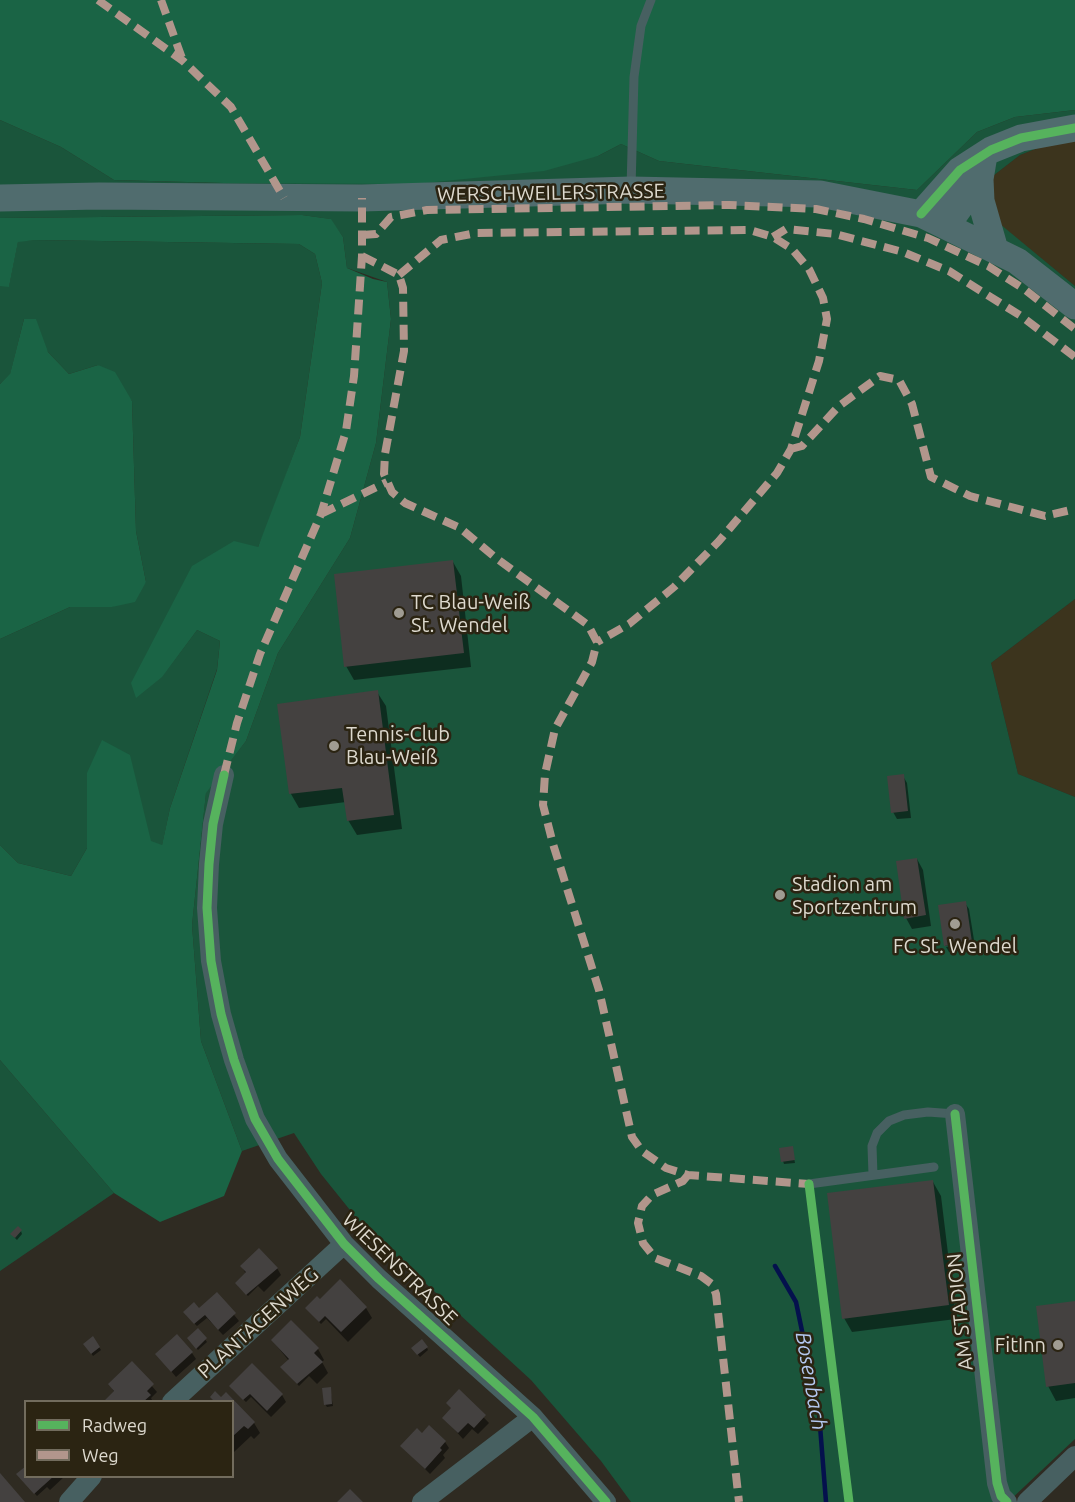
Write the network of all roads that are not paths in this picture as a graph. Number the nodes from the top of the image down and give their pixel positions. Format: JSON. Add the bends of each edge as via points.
{"nodes":[{"id":1,"x":651,"y":0,"type":"edge"},
{"id":2,"x":1075,"y":128,"type":"edge"},
{"id":3,"x":982,"y":167,"type":"junction"},
{"id":4,"x":631,"y":190,"type":"junction"},
{"id":5,"x":0,"y":198,"type":"edge"},
{"id":6,"x":921,"y":214,"type":"junction"},
{"id":7,"x":946,"y":226,"type":"junction"},
{"id":8,"x":995,"y":250,"type":"junction"},
{"id":9,"x":1075,"y":306,"type":"edge"},
{"id":10,"x":224,"y":775,"type":"dead end"},
{"id":11,"x":955,"y":1114,"type":"joint"},
{"id":12,"x":934,"y":1167,"type":"dead end"},
{"id":13,"x":873,"y":1175,"type":"junction"},
{"id":14,"x":809,"y":1184,"type":"dead end"},
{"id":15,"x":344,"y":1244,"type":"junction"},
{"id":16,"x":173,"y":1400,"type":"edge"},
{"id":17,"x":533,"y":1417,"type":"junction"},
{"id":18,"x":1075,"y":1456,"type":"edge"},
{"id":19,"x":90,"y":1478,"type":"edge"},
{"id":20,"x":69,"y":1502,"type":"edge"},
{"id":21,"x":422,"y":1502,"type":"edge"},
{"id":22,"x":606,"y":1502,"type":"edge"},
{"id":23,"x":1007,"y":1502,"type":"edge"},
{"id":24,"x":1027,"y":1502,"type":"edge"}],
"edges":[{"from":1,"to":4,"type":"lane","via":[[641,26],[634,77]]},
{"from":2,"to":3,"type":"main road","via":[[1021,138]]},
{"from":3,"to":6,"type":"main road","via":[[960,170]]},
{"from":3,"to":7,"type":"main road"},
{"from":3,"to":8,"type":"main road","via":[[981,201]]},
{"from":4,"to":5,"type":"main road","name":"WERSCHWEILERSTRASSE","via":[[362,198]]},
{"from":4,"to":6,"type":"main road","name":"WERSCHWEILERSTRASSE","via":[[820,194]]},
{"from":6,"to":7,"type":"main road","name":"WERSCHWEILERSTRASSE"},
{"from":7,"to":8,"type":"main road","name":"WERSCHWEILERSTRASSE"},
{"from":8,"to":9,"type":"main road","name":"WERSCHWEILERSTRASSE","via":[[1017,261]]},
{"from":10,"to":15,"type":"street","name":"WIESENSTRASSE","via":[[213,824],[207,908],[221,1014],[255,1119],[278,1159]]},
{"from":11,"to":13,"type":"lane","via":[[928,1112],[889,1120],[872,1146]]},
{"from":11,"to":23,"type":"street","name":"AM STADION","via":[[997,1483]]},
{"from":12,"to":13,"type":"lane"},
{"from":13,"to":14,"type":"lane"},
{"from":15,"to":16,"type":"street","name":"PLANTAGENWEG"},
{"from":15,"to":17,"type":"street","name":"WIESENSTRASSE"},
{"from":17,"to":21,"type":"street"},
{"from":17,"to":22,"type":"street","name":"WIESENSTRASSE"},
{"from":18,"to":24,"type":"street"},
{"from":19,"to":20,"type":"street"}]}
